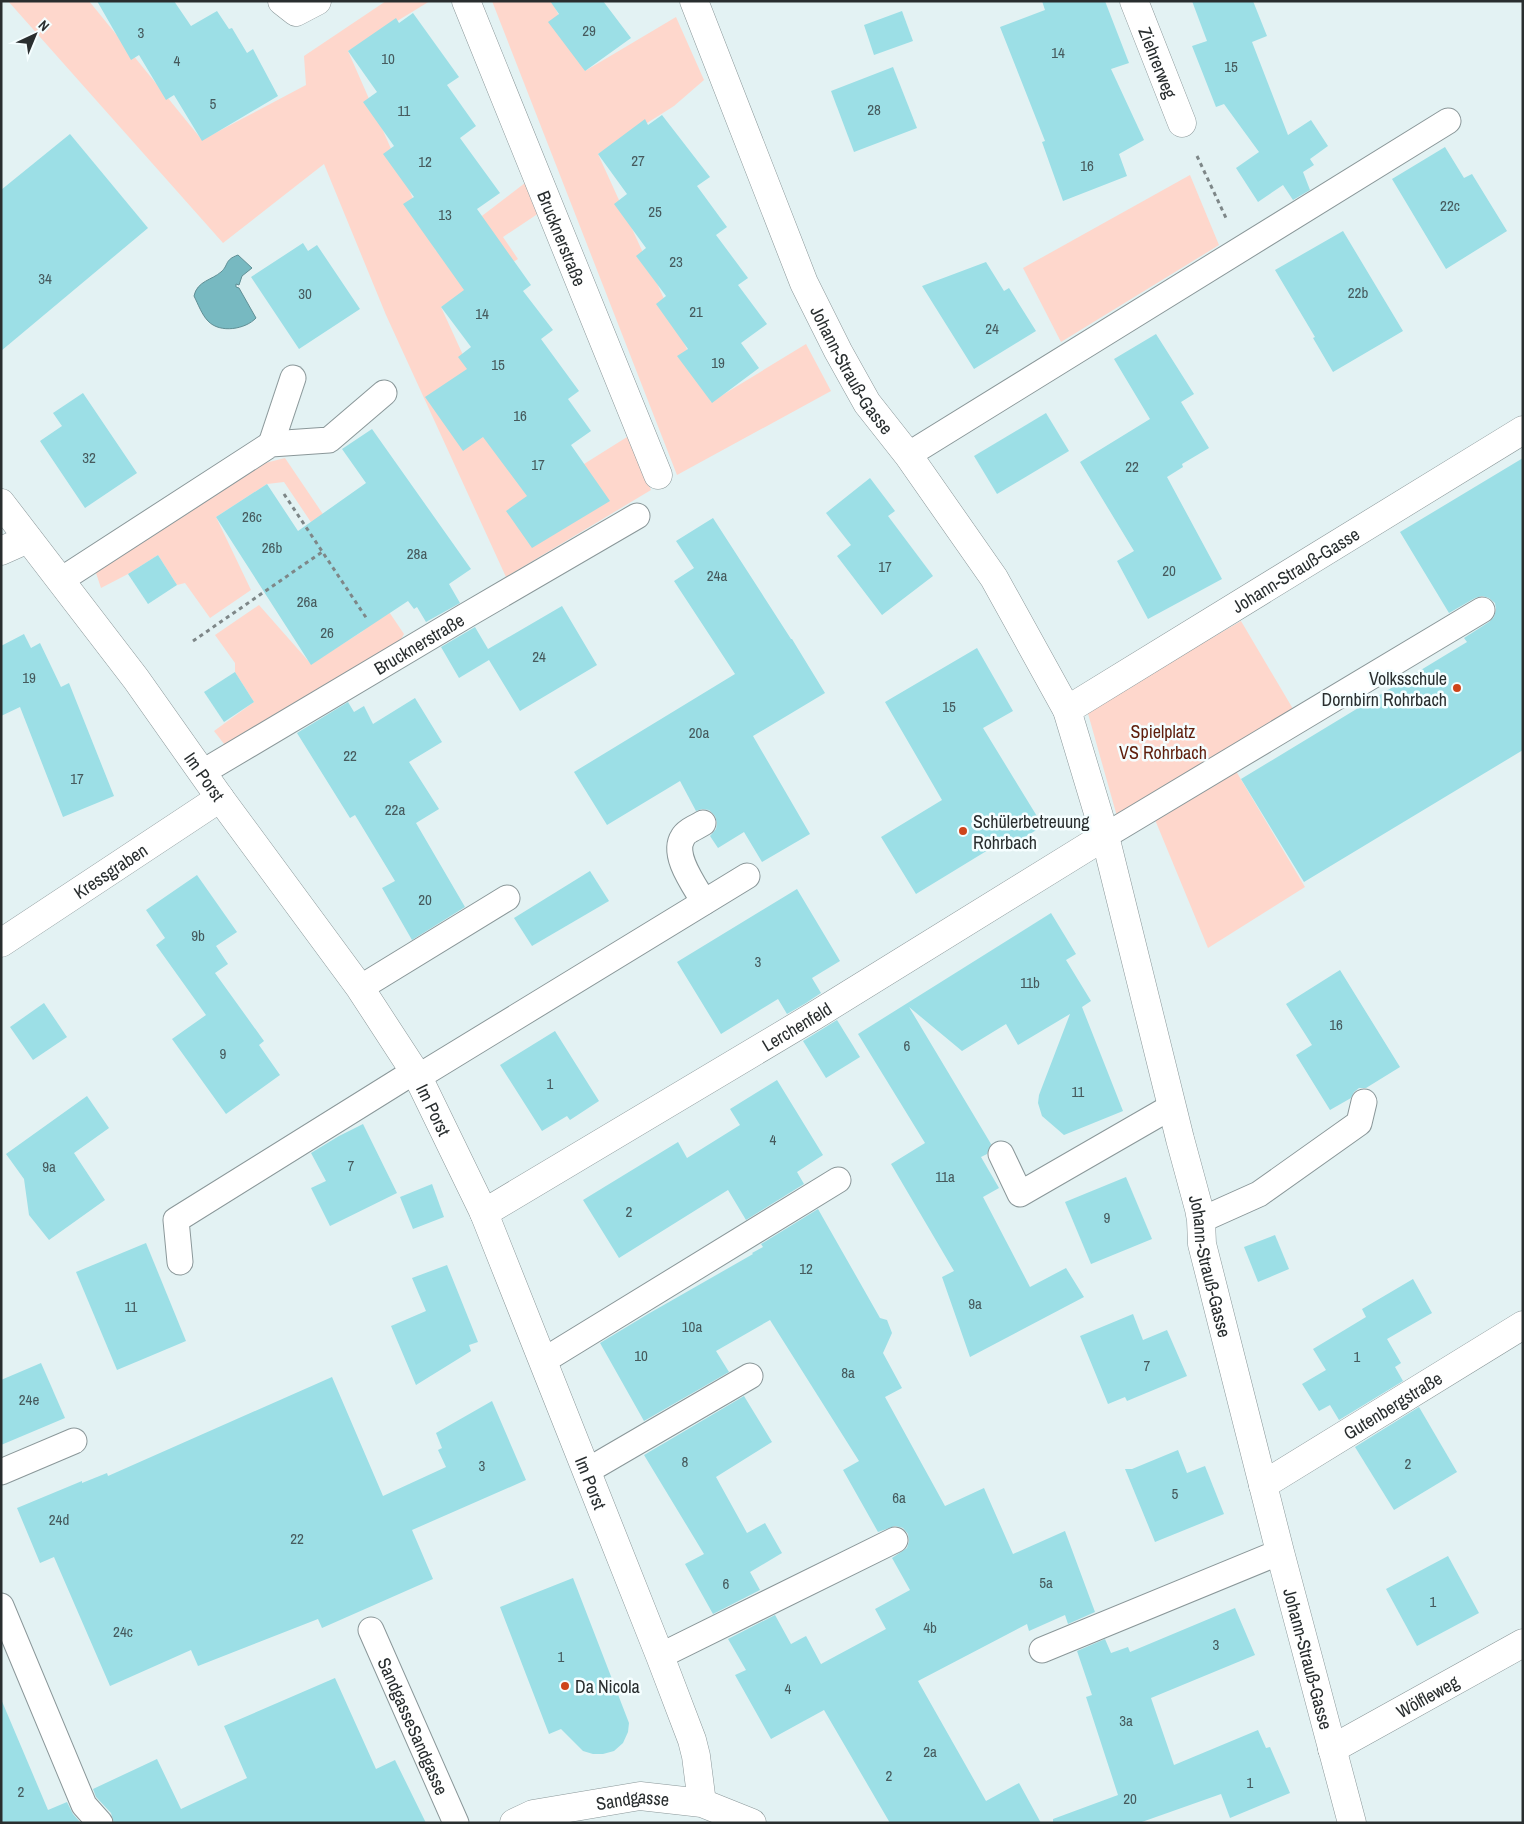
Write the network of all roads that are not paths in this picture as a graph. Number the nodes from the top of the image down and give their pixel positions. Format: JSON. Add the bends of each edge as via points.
{"nodes":[{"id":1,"x":282,"y":1,"type":"edge"},
{"id":2,"x":317,"y":1,"type":"edge"},
{"id":3,"x":466,"y":1,"type":"edge"},
{"id":4,"x":694,"y":1,"type":"edge"},
{"id":5,"x":1134,"y":1,"type":"edge"},
{"id":6,"x":1448,"y":121,"type":"dead end"},
{"id":7,"x":1182,"y":123,"type":"road end"},
{"id":8,"x":293,"y":378,"type":"dead end"},
{"id":9,"x":384,"y":393,"type":"dead end"},
{"id":10,"x":1523,"y":430,"type":"edge"},
{"id":11,"x":271,"y":444,"type":"junction"},
{"id":12,"x":908,"y":455,"type":"junction"},
{"id":13,"x":658,"y":475,"type":"dead end"},
{"id":14,"x":1,"y":503,"type":"edge"},
{"id":15,"x":637,"y":516,"type":"dead end"},
{"id":16,"x":28,"y":539,"type":"junction"},
{"id":17,"x":1,"y":551,"type":"edge"},
{"id":18,"x":61,"y":580,"type":"junction"},
{"id":19,"x":1482,"y":610,"type":"dead end"},
{"id":20,"x":1067,"y":710,"type":"junction"},
{"id":21,"x":203,"y":772,"type":"junction"},
{"id":22,"x":220,"y":798,"type":"junction"},
{"id":23,"x":702,"y":823,"type":"dead end"},
{"id":24,"x":1105,"y":836,"type":"junction"},
{"id":25,"x":747,"y":876,"type":"dead end"},
{"id":26,"x":506,"y":898,"type":"dead end"},
{"id":27,"x":704,"y":902,"type":"junction"},
{"id":28,"x":1,"y":943,"type":"edge"},
{"id":29,"x":360,"y":988,"type":"junction"},
{"id":30,"x":416,"y":1074,"type":"junction"},
{"id":31,"x":1364,"y":1102,"type":"dead end"},
{"id":32,"x":1172,"y":1107,"type":"junction"},
{"id":33,"x":1001,"y":1154,"type":"dead end"},
{"id":34,"x":838,"y":1180,"type":"dead end"},
{"id":35,"x":484,"y":1213,"type":"junction"},
{"id":36,"x":1201,"y":1220,"type":"junction"},
{"id":37,"x":180,"y":1262,"type":"dead end"},
{"id":38,"x":1523,"y":1325,"type":"edge"},
{"id":39,"x":544,"y":1361,"type":"junction"},
{"id":40,"x":750,"y":1376,"type":"dead end"},
{"id":41,"x":74,"y":1441,"type":"dead end"},
{"id":42,"x":587,"y":1471,"type":"junction"},
{"id":43,"x":1,"y":1472,"type":"edge"},
{"id":44,"x":1263,"y":1485,"type":"junction"},
{"id":45,"x":895,"y":1540,"type":"dead end"},
{"id":46,"x":1280,"y":1552,"type":"junction"},
{"id":47,"x":1,"y":1606,"type":"edge"},
{"id":48,"x":371,"y":1630,"type":"dead end"},
{"id":49,"x":1523,"y":1643,"type":"edge"},
{"id":50,"x":1042,"y":1650,"type":"dead end"},
{"id":51,"x":660,"y":1656,"type":"junction"},
{"id":52,"x":1332,"y":1749,"type":"junction"},
{"id":53,"x":702,"y":1803,"type":"junction"},
{"id":54,"x":100,"y":1823,"type":"edge"},
{"id":55,"x":456,"y":1823,"type":"edge"},
{"id":56,"x":514,"y":1823,"type":"edge"},
{"id":57,"x":752,"y":1823,"type":"edge"},
{"id":58,"x":1352,"y":1823,"type":"edge"}],
"edges":[{"from":1,"to":2,"type":"street","via":[[296,12]]},
{"from":3,"to":13,"type":"street","name":"Brucknerstraße"},
{"from":4,"to":12,"type":"street","name":"Johann-Strauß-Gasse","via":[[804,283],[867,403]]},
{"from":5,"to":7,"type":"street","name":"Ziehrerweg"},
{"from":6,"to":12,"type":"lane"},
{"from":8,"to":11,"type":"lane"},
{"from":9,"to":11,"type":"lane","via":[[329,440]]},
{"from":10,"to":20,"type":"street","name":"Johann-Strauß-Gasse"},
{"from":11,"to":18,"type":"lane"},
{"from":12,"to":20,"type":"street","name":"Johann-Strauß-Gasse","via":[[994,578]]},
{"from":14,"to":16,"type":"street","name":"Im Porst"},
{"from":15,"to":21,"type":"lane","name":"Brucknerstraße"},
{"from":16,"to":17,"type":"street"},
{"from":16,"to":18,"type":"street","name":"Im Porst"},
{"from":18,"to":21,"type":"street","name":"Im Porst"},
{"from":19,"to":24,"type":"lane"},
{"from":20,"to":24,"type":"street","name":"Johann-Strauß-Gasse"},
{"from":21,"to":22,"type":"street","name":"Im Porst"},
{"from":22,"to":28,"type":"street","name":"Kressgraben"},
{"from":22,"to":29,"type":"street","name":"Im Porst"},
{"from":23,"to":27,"type":"lane","via":[[683,836],[679,848],[682,865]]},
{"from":24,"to":32,"type":"street","name":"Johann-Strauß-Gasse"},
{"from":24,"to":35,"type":"street","name":"Lerchenfeld","via":[[814,1016]]},
{"from":25,"to":27,"type":"lane"},
{"from":26,"to":29,"type":"lane"},
{"from":27,"to":30,"type":"lane"},
{"from":29,"to":30,"type":"street","name":"Im Porst"},
{"from":30,"to":35,"type":"street","name":"Im Porst"},
{"from":30,"to":37,"type":"lane","via":[[176,1220]]},
{"from":31,"to":36,"type":"lane","via":[[1359,1123],[1259,1194]]},
{"from":32,"to":33,"type":"lane","via":[[1020,1194]]},
{"from":32,"to":36,"type":"street","name":"Johann-Strauß-Gasse"},
{"from":34,"to":39,"type":"lane"},
{"from":35,"to":39,"type":"street","name":"Im Porst"},
{"from":36,"to":44,"type":"street","name":"Johann-Strauß-Gasse","via":[[1202,1244]]},
{"from":38,"to":44,"type":"street","name":"Gutenbergstraße"},
{"from":39,"to":42,"type":"street","name":"Im Porst"},
{"from":40,"to":42,"type":"lane"},
{"from":41,"to":43,"type":"lane"},
{"from":42,"to":51,"type":"street","name":"Im Porst"},
{"from":44,"to":46,"type":"street","name":"Johann-Strauß-Gasse"},
{"from":45,"to":51,"type":"lane"},
{"from":46,"to":50,"type":"lane"},
{"from":46,"to":52,"type":"street","name":"Johann-Strauß-Gasse"},
{"from":47,"to":54,"type":"lane","via":[[84,1806]]},
{"from":48,"to":55,"type":"lane","name":"SandgasseSandgasse"},
{"from":49,"to":52,"type":"street","name":"Wölfleweg"},
{"from":51,"to":53,"type":"street","name":"Im Porst","via":[[692,1740]]},
{"from":52,"to":58,"type":"street","name":"Johann-Strauß-Gasse"},
{"from":53,"to":56,"type":"street","name":"Sandgasse","via":[[640,1796],[534,1814]]},
{"from":53,"to":57,"type":"street","name":"Sandgasse"}]}
